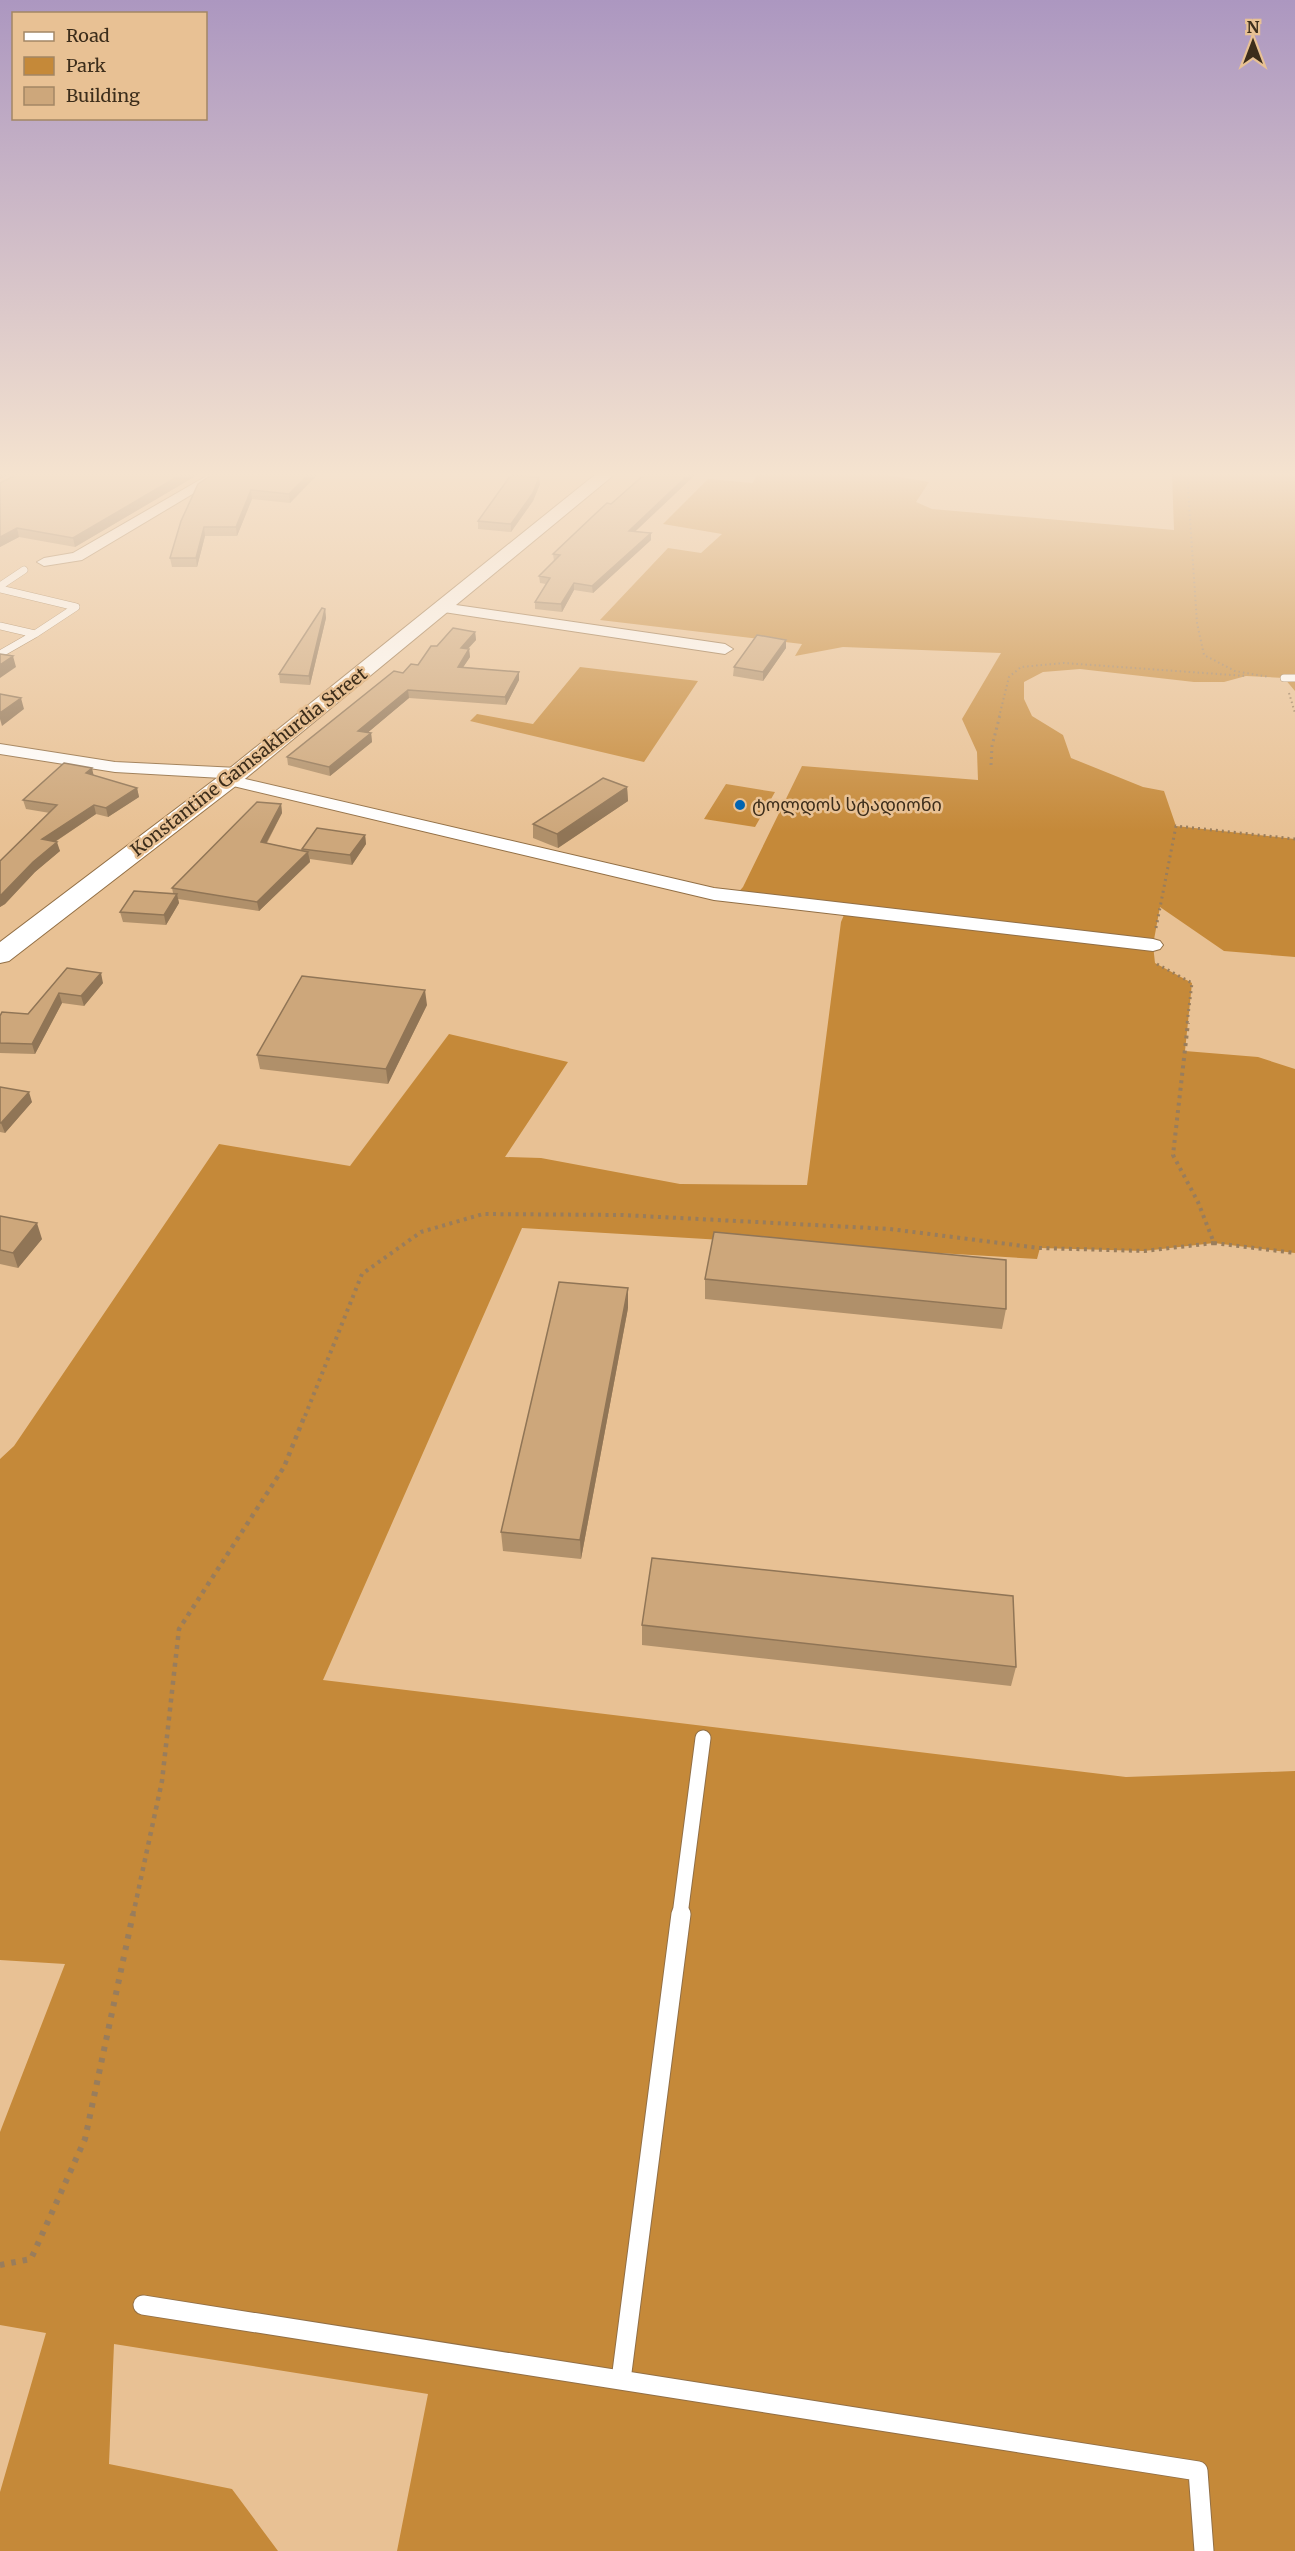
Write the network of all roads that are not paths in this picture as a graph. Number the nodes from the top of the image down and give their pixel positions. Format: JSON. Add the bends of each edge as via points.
{"nodes":[{"id":1,"x":24,"y":593,"type":"edge"},
{"id":2,"x":460,"y":593,"type":"edge"},
{"id":3,"x":442,"y":608,"type":"junction"},
{"id":4,"x":0,"y":626,"type":"edge"},
{"id":5,"x":35,"y":634,"type":"junction"},
{"id":6,"x":725,"y":649,"type":"dead end"},
{"id":7,"x":0,"y":654,"type":"edge"},
{"id":8,"x":1284,"y":678,"type":"road end"},
{"id":9,"x":1295,"y":678,"type":"edge"},
{"id":10,"x":0,"y":749,"type":"edge"},
{"id":11,"x":233,"y":776,"type":"junction"},
{"id":12,"x":1153,"y":945,"type":"road end"},
{"id":13,"x":0,"y":955,"type":"edge"},
{"id":14,"x":704,"y":1738,"type":"dead end"},
{"id":15,"x":144,"y":2304,"type":"dead end"},
{"id":16,"x":621,"y":2380,"type":"junction"},
{"id":17,"x":1204,"y":2551,"type":"edge"}],
"edges":[{"from":1,"to":5,"type":"lane","via":[[76,607]]},
{"from":2,"to":3,"type":"street","name":"Konstantine Gamsakhurdia Street"},
{"from":3,"to":6,"type":"street"},
{"from":3,"to":11,"type":"street","name":"Konstantine Gamsakhurdia Street"},
{"from":4,"to":5,"type":"lane"},
{"from":5,"to":7,"type":"lane"},
{"from":8,"to":9,"type":"lane"},
{"from":10,"to":11,"type":"street","via":[[115,767]]},
{"from":11,"to":12,"type":"street","via":[[714,894]]},
{"from":11,"to":13,"type":"street","name":"Konstantine Gamsakhurdia Street"},
{"from":14,"to":16,"type":"lane"},
{"from":15,"to":16,"type":"lane"},
{"from":16,"to":17,"type":"lane","via":[[1198,2471]]}]}
